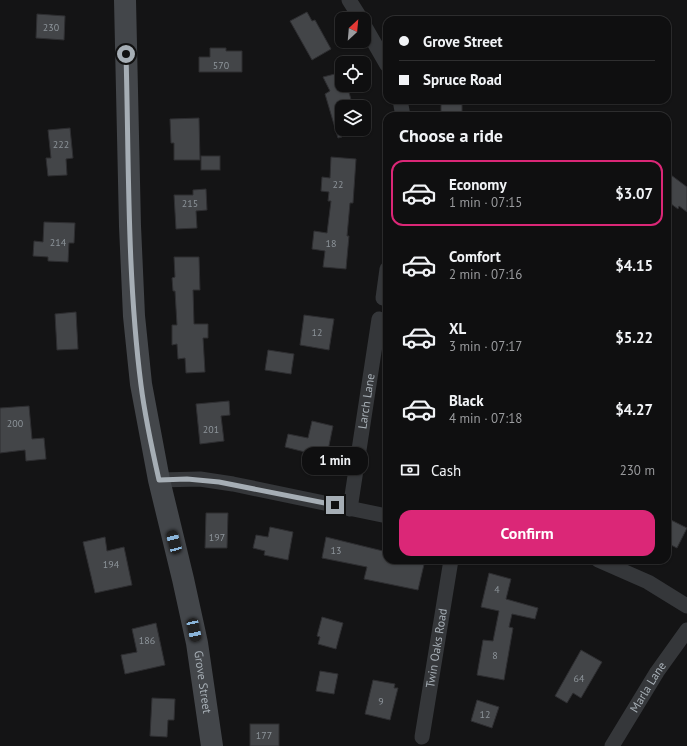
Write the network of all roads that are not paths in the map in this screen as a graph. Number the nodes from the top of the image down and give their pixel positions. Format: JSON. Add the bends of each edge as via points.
{"nodes":[{"id":1,"x":125,"y":0,"type":"edge"},
{"id":2,"x":349,"y":0,"type":"edge"},
{"id":3,"x":357,"y":12,"type":"edge"},
{"id":4,"x":371,"y":37,"type":"edge"},
{"id":5,"x":383,"y":58,"type":"edge"},
{"id":6,"x":383,"y":292,"type":"edge"},
{"id":7,"x":382,"y":298,"type":"dead end"},
{"id":8,"x":379,"y":319,"type":"dead end"},
{"id":9,"x":159,"y":480,"type":"junction"},
{"id":10,"x":350,"y":508,"type":"junction"},
{"id":11,"x":383,"y":515,"type":"edge"},
{"id":12,"x":450,"y":564,"type":"edge"},
{"id":13,"x":607,"y":564,"type":"edge"},
{"id":14,"x":687,"y":606,"type":"edge"},
{"id":15,"x":687,"y":630,"type":"edge"},
{"id":16,"x":422,"y":737,"type":"dead end"},
{"id":17,"x":212,"y":746,"type":"edge"},
{"id":18,"x":612,"y":746,"type":"edge"}],
"edges":[{"from":1,"to":9,"type":"main road","name":"Grove Street","via":[[134,316],[141,384]]},
{"from":2,"to":3,"type":"street"},
{"from":4,"to":5,"type":"street"},
{"from":6,"to":7,"type":"street"},
{"from":8,"to":10,"type":"street","name":"Larch Lane"},
{"from":9,"to":10,"type":"street","via":[[219,482]]},
{"from":9,"to":17,"type":"main road","name":"Grove Street","via":[[195,636]]},
{"from":10,"to":11,"type":"street"},
{"from":12,"to":16,"type":"street","name":"Twin Oaks Road"},
{"from":13,"to":14,"type":"street","via":[[648,582]]},
{"from":15,"to":18,"type":"street","name":"Marla Lane","via":[[656,672]]}]}
